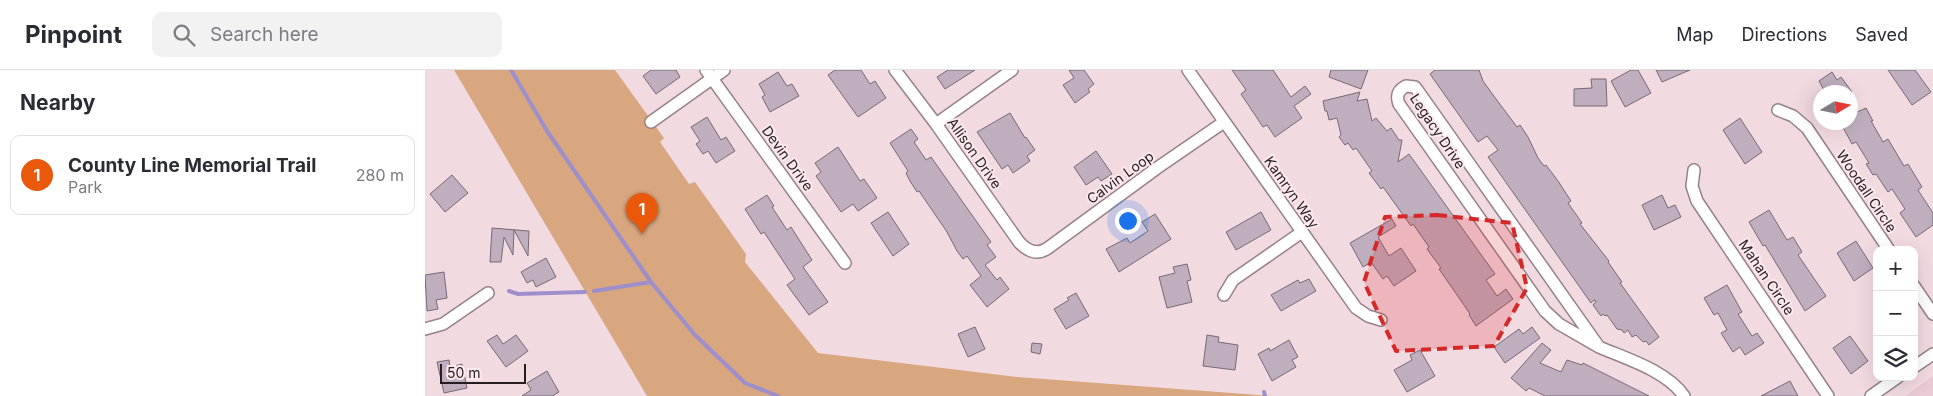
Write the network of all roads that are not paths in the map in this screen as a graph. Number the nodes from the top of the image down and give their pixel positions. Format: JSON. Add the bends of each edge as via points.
{"nodes":[{"id":1,"x":723,"y":70,"type":"edge"},
{"id":2,"x":895,"y":70,"type":"edge"},
{"id":3,"x":1012,"y":70,"type":"edge"},
{"id":4,"x":1188,"y":70,"type":"edge"},
{"id":5,"x":709,"y":74,"type":"edge"},
{"id":6,"x":1778,"y":110,"type":"dead end"},
{"id":7,"x":651,"y":122,"type":"dead end"},
{"id":8,"x":1224,"y":122,"type":"junction"},
{"id":9,"x":936,"y":124,"type":"junction"},
{"id":10,"x":1694,"y":170,"type":"dead end"},
{"id":11,"x":1302,"y":232,"type":"junction"},
{"id":12,"x":1886,"y":246,"type":"edge"},
{"id":13,"x":1032,"y":252,"type":"joint"},
{"id":14,"x":845,"y":263,"type":"dead end"},
{"id":15,"x":1917,"y":291,"type":"edge"},
{"id":16,"x":488,"y":293,"type":"dead end"},
{"id":17,"x":1225,"y":295,"type":"dead end"},
{"id":18,"x":1933,"y":314,"type":"edge"},
{"id":19,"x":1381,"y":320,"type":"dead end"},
{"id":20,"x":425,"y":330,"type":"edge"},
{"id":21,"x":1599,"y":346,"type":"junction"},
{"id":22,"x":1933,"y":354,"type":"edge"},
{"id":23,"x":1918,"y":363,"type":"edge"},
{"id":24,"x":1893,"y":381,"type":"edge"},
{"id":25,"x":1684,"y":396,"type":"edge"},
{"id":26,"x":1828,"y":396,"type":"edge"},
{"id":27,"x":1871,"y":396,"type":"edge"}],
"edges":[{"from":1,"to":5,"type":"street"},
{"from":2,"to":9,"type":"street","name":"Allison Drive"},
{"from":3,"to":9,"type":"street"},
{"from":4,"to":8,"type":"street","name":"Kamryn Way"},
{"from":5,"to":7,"type":"street"},
{"from":5,"to":14,"type":"street","name":"Devin Drive"},
{"from":6,"to":12,"type":"street","name":"Woodall Circle","via":[[1793,116],[1807,128]]},
{"from":8,"to":11,"type":"street","name":"Kamryn Way"},
{"from":8,"to":13,"type":"street","name":"Calvin Loop","via":[[1049,248]]},
{"from":9,"to":13,"type":"street","name":"Allison Drive","via":[[1019,242]]},
{"from":10,"to":26,"type":"street","name":"Mahan Circle","via":[[1692,186],[1697,201]]},
{"from":11,"to":17,"type":"street","via":[[1233,280]]},
{"from":11,"to":19,"type":"street","name":"Kamryn Way","via":[[1356,308]]},
{"from":15,"to":18,"type":"street"},
{"from":16,"to":20,"type":"street","via":[[443,324]]},
{"from":21,"to":21,"type":"street","name":"Legacy Drive","via":[[1418,91],[1411,86],[1402,88],[1397,96],[1399,104],[1545,311],[1559,324]]},
{"from":21,"to":25,"type":"street","name":"Legacy Drive","via":[[1662,375]]},
{"from":22,"to":23,"type":"street"},
{"from":24,"to":27,"type":"street"}]}
